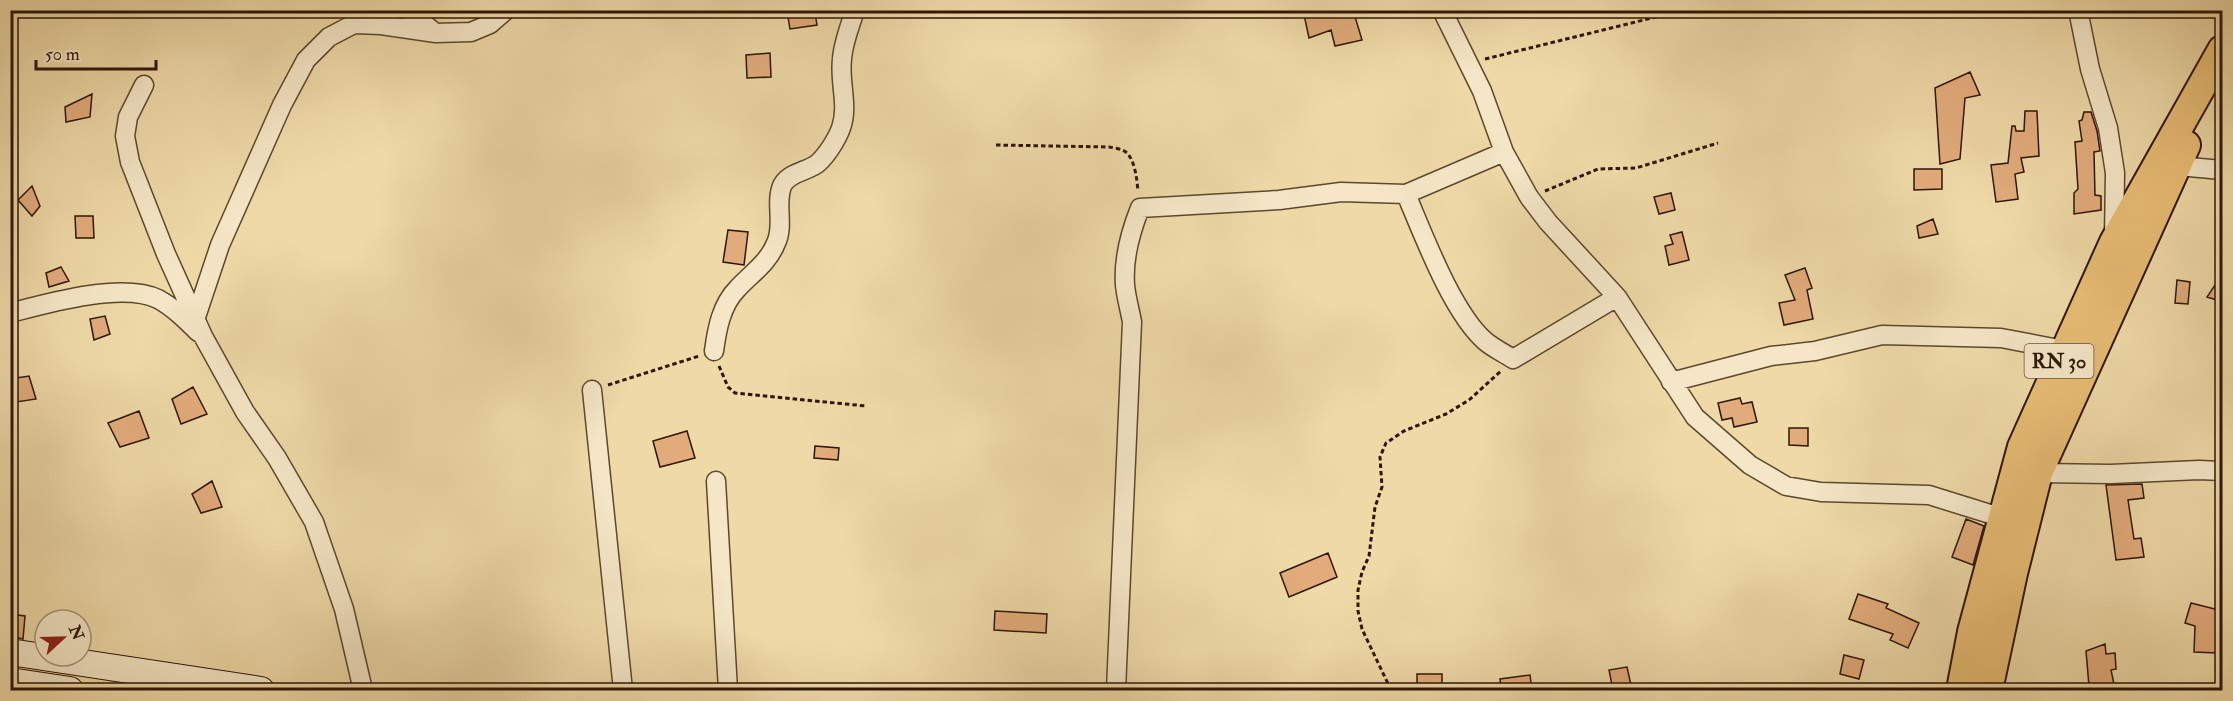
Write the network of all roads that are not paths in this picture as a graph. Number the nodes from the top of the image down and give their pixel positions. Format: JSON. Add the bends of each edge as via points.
{"nodes":[{"id":1,"x":407,"y":10,"type":"edge"},
{"id":2,"x":506,"y":10,"type":"edge"},
{"id":3,"x":855,"y":10,"type":"edge"},
{"id":4,"x":1442,"y":10,"type":"edge"},
{"id":5,"x":2078,"y":10,"type":"edge"},
{"id":6,"x":436,"y":33,"type":"junction"},
{"id":7,"x":2221,"y":53,"type":"edge"},
{"id":8,"x":144,"y":85,"type":"dead end"},
{"id":9,"x":1504,"y":152,"type":"junction"},
{"id":10,"x":2178,"y":166,"type":"junction"},
{"id":11,"x":2223,"y":170,"type":"edge"},
{"id":12,"x":1406,"y":194,"type":"junction"},
{"id":13,"x":2114,"y":242,"type":"junction"},
{"id":14,"x":1617,"y":297,"type":"junction"},
{"id":15,"x":10,"y":313,"type":"edge"},
{"id":16,"x":199,"y":328,"type":"junction"},
{"id":17,"x":2064,"y":350,"type":"junction"},
{"id":18,"x":714,"y":351,"type":"road end"},
{"id":19,"x":1671,"y":382,"type":"junction"},
{"id":20,"x":592,"y":390,"type":"road end"},
{"id":21,"x":2223,"y":471,"type":"edge"},
{"id":22,"x":2038,"y":473,"type":"junction"},
{"id":23,"x":716,"y":481,"type":"dead end"},
{"id":24,"x":2003,"y":518,"type":"junction"},
{"id":25,"x":10,"y":652,"type":"edge"},
{"id":26,"x":10,"y":681,"type":"edge"},
{"id":27,"x":70,"y":690,"type":"edge"},
{"id":28,"x":261,"y":690,"type":"edge"},
{"id":29,"x":363,"y":690,"type":"edge"},
{"id":30,"x":623,"y":690,"type":"edge"},
{"id":31,"x":728,"y":690,"type":"edge"},
{"id":32,"x":1116,"y":690,"type":"edge"},
{"id":33,"x":1961,"y":690,"type":"edge"},
{"id":34,"x":1988,"y":690,"type":"edge"}],
"edges":[{"from":1,"to":6,"type":"street"},
{"from":2,"to":6,"type":"street","via":[[490,24],[471,32]]},
{"from":3,"to":18,"type":"street","via":[[842,59],[844,110],[840,128],[818,163],[783,185],[777,242],[763,265],[736,290],[722,311]]},
{"from":4,"to":9,"type":"street","via":[[1482,91]]},
{"from":5,"to":13,"type":"street","via":[[2115,172]]},
{"from":6,"to":16,"type":"street","via":[[354,24],[328,37],[306,60],[220,245]]},
{"from":7,"to":10,"type":"main road","number":"RN 30"},
{"from":7,"to":13,"type":"main road","number":"RN 30"},
{"from":8,"to":16,"type":"street","via":[[128,117],[125,135],[130,162]]},
{"from":9,"to":12,"type":"street"},
{"from":9,"to":14,"type":"street","via":[[1529,198]]},
{"from":10,"to":11,"type":"street"},
{"from":10,"to":22,"type":"main road","number":"RN 30"},
{"from":12,"to":14,"type":"street","via":[[1466,318],[1485,341],[1513,358]]},
{"from":12,"to":32,"type":"street","via":[[1341,192],[1279,200],[1140,208],[1125,261],[1132,322]]},
{"from":13,"to":17,"type":"main road","number":"RN 30"},
{"from":14,"to":19,"type":"street"},
{"from":15,"to":16,"type":"street","via":[[60,300],[129,291],[157,299]]},
{"from":16,"to":29,"type":"street","via":[[245,412],[278,458],[314,522],[344,609]]},
{"from":17,"to":19,"type":"street","via":[[2001,338],[1882,335],[1815,351],[1771,356]]},
{"from":17,"to":24,"type":"main road","number":"RN 30","via":[[2022,447]]},
{"from":19,"to":24,"type":"street","via":[[1695,417],[1750,465],[1786,486],[1821,492],[1929,495]]},
{"from":20,"to":30,"type":"street"},
{"from":21,"to":22,"type":"street"},
{"from":22,"to":34,"type":"main road","number":"RN 30"},
{"from":23,"to":31,"type":"street"},
{"from":24,"to":33,"type":"main road","number":"RN 30","via":[[1972,632]]},
{"from":25,"to":28,"type":"street"},
{"from":26,"to":27,"type":"street"}]}
